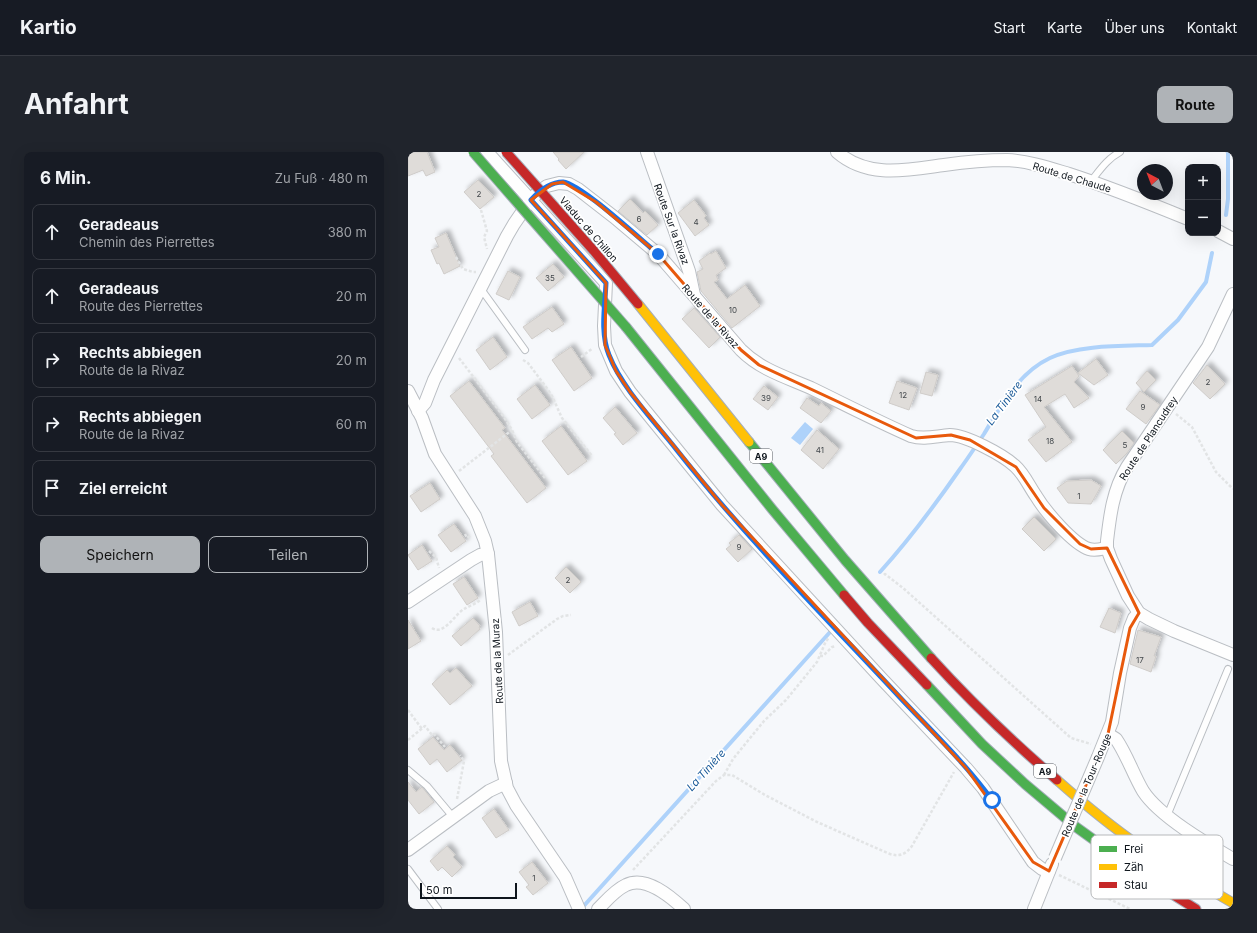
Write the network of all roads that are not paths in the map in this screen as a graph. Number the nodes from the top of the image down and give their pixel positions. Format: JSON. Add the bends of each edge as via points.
{"nodes":[{"id":1,"x":473,"y":152,"type":"edge"},
{"id":2,"x":487,"y":152,"type":"edge"},
{"id":3,"x":506,"y":152,"type":"edge"},
{"id":4,"x":647,"y":152,"type":"edge"},
{"id":5,"x":837,"y":152,"type":"edge"},
{"id":6,"x":1120,"y":152,"type":"edge"},
{"id":7,"x":1091,"y":181,"type":"junction"},
{"id":8,"x":531,"y":200,"type":"junction"},
{"id":9,"x":1185,"y":218,"type":"edge"},
{"id":10,"x":481,"y":289,"type":"junction"},
{"id":11,"x":1233,"y":294,"type":"edge"},
{"id":12,"x":694,"y":296,"type":"junction"},
{"id":13,"x":525,"y":350,"type":"dead end"},
{"id":14,"x":408,"y":391,"type":"edge"},
{"id":15,"x":418,"y":411,"type":"junction"},
{"id":16,"x":1107,"y":548,"type":"junction"},
{"id":17,"x":488,"y":554,"type":"junction"},
{"id":18,"x":408,"y":602,"type":"edge"},
{"id":19,"x":1139,"y":613,"type":"junction"},
{"id":20,"x":1233,"y":655,"type":"edge"},
{"id":21,"x":1228,"y":669,"type":"dead end"},
{"id":22,"x":1108,"y":734,"type":"junction"},
{"id":23,"x":408,"y":770,"type":"edge"},
{"id":24,"x":506,"y":783,"type":"junction"},
{"id":25,"x":449,"y":813,"type":"junction"},
{"id":26,"x":1167,"y":816,"type":"junction"},
{"id":27,"x":1124,"y":835,"type":"edge"},
{"id":28,"x":1195,"y":835,"type":"edge"},
{"id":29,"x":1091,"y":837,"type":"edge"},
{"id":30,"x":408,"y":850,"type":"edge"},
{"id":31,"x":1223,"y":853,"type":"edge"},
{"id":32,"x":1233,"y":859,"type":"edge"},
{"id":33,"x":408,"y":868,"type":"edge"},
{"id":34,"x":1049,"y":871,"type":"junction"},
{"id":35,"x":1223,"y":898,"type":"edge"},
{"id":36,"x":1180,"y":899,"type":"edge"},
{"id":37,"x":1233,"y":903,"type":"edge"},
{"id":38,"x":577,"y":906,"type":"edge"},
{"id":39,"x":438,"y":909,"type":"edge"},
{"id":40,"x":598,"y":909,"type":"edge"},
{"id":41,"x":684,"y":909,"type":"edge"},
{"id":42,"x":1034,"y":909,"type":"edge"},
{"id":43,"x":1196,"y":909,"type":"edge"}],
"edges":[{"from":1,"to":29,"type":"highway","number":"A9","bridge":true,"via":[[626,327],[863,618],[982,744],[1037,794]]},
{"from":2,"to":8,"type":"street"},
{"from":3,"to":27,"type":"highway","name":"Viaduc de Chillon","number":"A9","bridge":true,"via":[[594,251],[795,500],[919,646],[998,728]]},
{"from":4,"to":12,"type":"street","name":"Route Sur la Rivaz"},
{"from":5,"to":7,"type":"street","name":"Route de Chaude","via":[[850,161],[873,170],[906,171],[976,161],[1009,160]]},
{"from":6,"to":7,"type":"lane","via":[[1105,163]]},
{"from":7,"to":9,"type":"street","name":"Route de Chaude"},
{"from":8,"to":10,"type":"street","name":"Route de la Rivaz","via":[[490,264]]},
{"from":8,"to":12,"type":"street","name":"Route de la Rivaz","via":[[538,192],[552,184],[563,182],[572,185],[658,254]]},
{"from":8,"to":34,"type":"street","via":[[606,283],[605,342],[619,377],[722,505],[961,762],[986,792],[1030,859],[1039,868]]},
{"from":10,"to":13,"type":"lane"},
{"from":10,"to":15,"type":"street","name":"Route de la Rivaz","via":[[434,380],[425,403]]},
{"from":11,"to":16,"type":"street","name":"Route de Plancudrey","via":[[1208,348],[1120,480],[1114,494]]},
{"from":12,"to":16,"type":"street","name":"Route de la Rivaz","via":[[746,354],[772,372],[916,438],[951,435],[970,440],[1016,466],[1040,503],[1080,544],[1091,549]]},
{"from":14,"to":15,"type":"street","name":"Route de la Muraz"},
{"from":15,"to":17,"type":"street","name":"Route de la Muraz","via":[[435,454],[475,516]]},
{"from":16,"to":19,"type":"street","name":"Route de Plancudrey","via":[[1128,596]]},
{"from":17,"to":18,"type":"street","via":[[476,557]]},
{"from":17,"to":24,"type":"street","name":"Route de la Muraz","via":[[497,659],[501,761]]},
{"from":19,"to":20,"type":"street","via":[[1174,632]]},
{"from":19,"to":22,"type":"street","name":"Route de la Tour-Rouge","via":[[1128,636]]},
{"from":21,"to":26,"type":"lane"},
{"from":22,"to":26,"type":"street","via":[[1116,739],[1148,797]]},
{"from":22,"to":34,"type":"street","name":"Route de la Tour-Rouge","bridge":true,"via":[[1098,752]]},
{"from":23,"to":25,"type":"lane","via":[[428,786]]},
{"from":24,"to":25,"type":"street"},
{"from":24,"to":38,"type":"street","name":"Route de la Muraz","via":[[516,805],[565,877]]},
{"from":25,"to":30,"type":"street"},
{"from":26,"to":28,"type":"street"},
{"from":31,"to":32,"type":"street"},
{"from":33,"to":39,"type":"lane"},
{"from":34,"to":42,"type":"street","name":"Route de la Tour-Rouge"},
{"from":35,"to":37,"type":"highway","name":"Viaduc de Chillon","number":"A9","bridge":true},
{"from":36,"to":43,"type":"highway","number":"A9","bridge":true},
{"from":40,"to":41,"type":"street","via":[[618,890],[630,884],[645,884],[655,888],[671,897]]}]}
